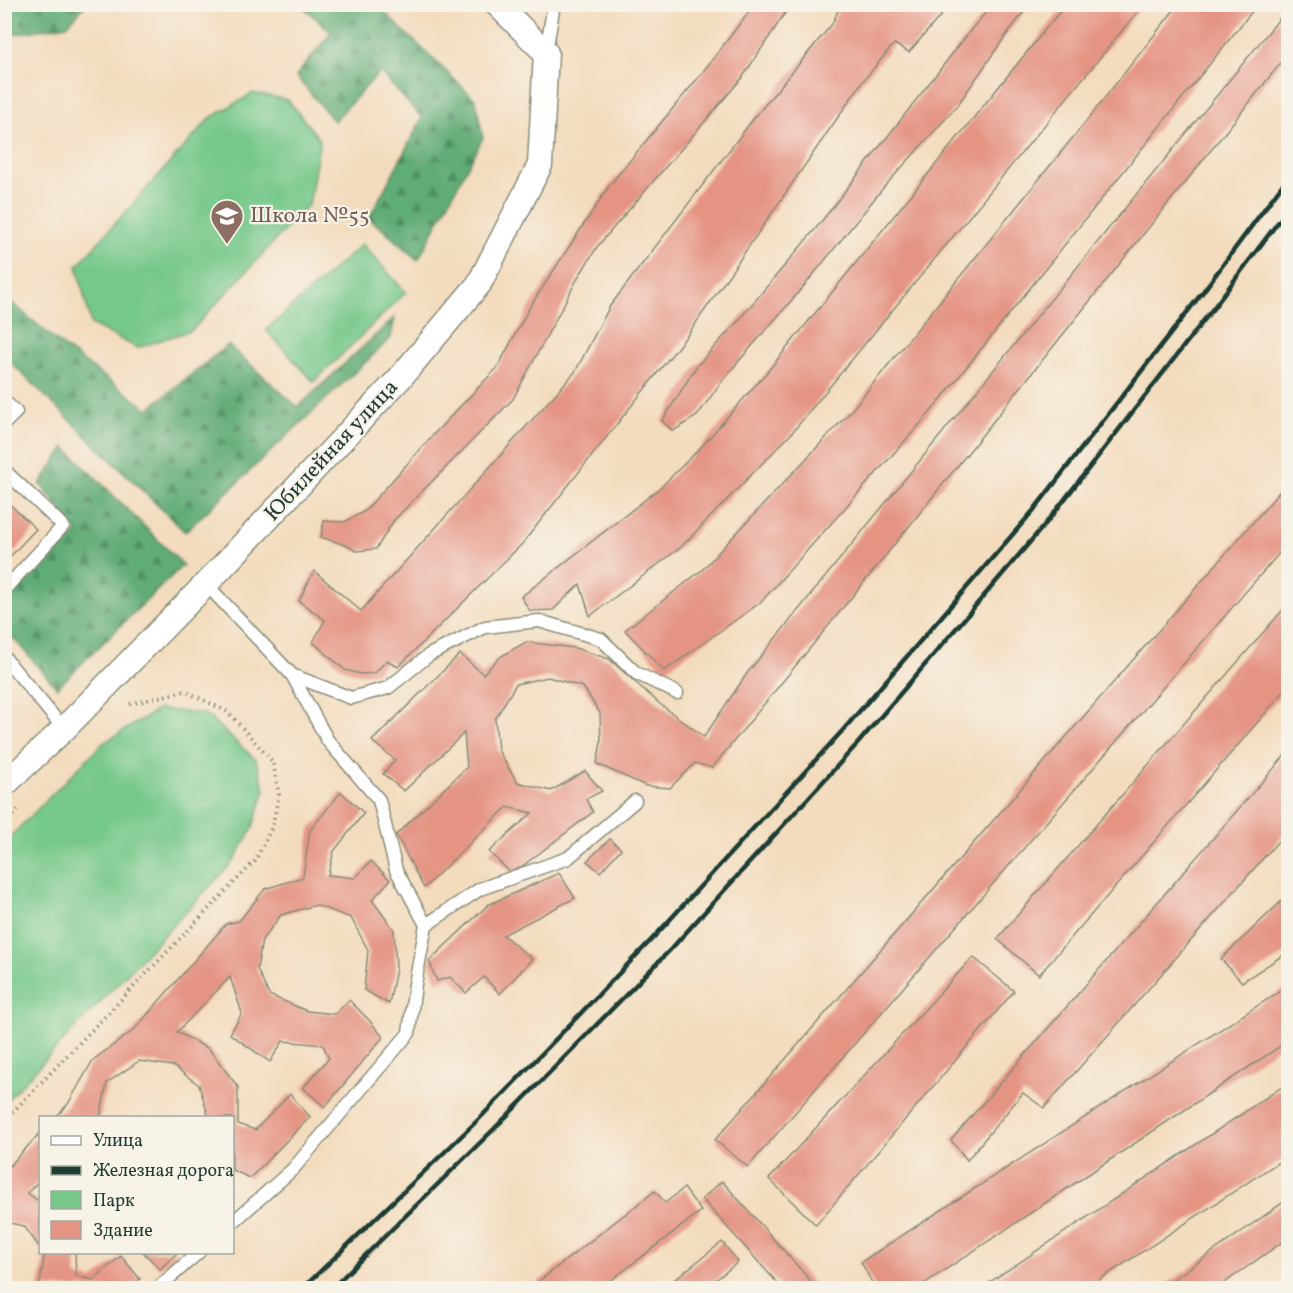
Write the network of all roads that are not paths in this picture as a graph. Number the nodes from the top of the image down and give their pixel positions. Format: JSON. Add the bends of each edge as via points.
{"nodes":[{"id":1,"x":497,"y":4,"type":"edge"},
{"id":2,"x":554,"y":4,"type":"edge"},
{"id":3,"x":546,"y":53,"type":"junction"},
{"id":4,"x":4,"y":401,"type":"edge"},
{"id":5,"x":4,"y":424,"type":"edge"},
{"id":6,"x":4,"y":470,"type":"edge"},
{"id":7,"x":206,"y":584,"type":"junction"},
{"id":8,"x":4,"y":590,"type":"edge"},
{"id":9,"x":4,"y":657,"type":"edge"},
{"id":10,"x":292,"y":675,"type":"junction"},
{"id":11,"x":677,"y":693,"type":"dead end"},
{"id":12,"x":64,"y":729,"type":"junction"},
{"id":13,"x":4,"y":785,"type":"edge"},
{"id":14,"x":634,"y":801,"type":"dead end"},
{"id":15,"x":426,"y":925,"type":"junction"},
{"id":16,"x":234,"y":1221,"type":"edge"},
{"id":17,"x":197,"y":1254,"type":"edge"},
{"id":18,"x":158,"y":1288,"type":"edge"}],
"edges":[{"from":1,"to":3,"type":"street"},
{"from":2,"to":3,"type":"lane"},
{"from":3,"to":7,"type":"street","name":"Юбилейная улица","via":[[540,165],[479,284],[400,378]]},
{"from":4,"to":5,"type":"lane","via":[[16,412]]},
{"from":6,"to":8,"type":"lane","via":[[63,526]]},
{"from":7,"to":10,"type":"lane"},
{"from":7,"to":12,"type":"street","name":"Юбилейная улица"},
{"from":9,"to":12,"type":"lane"},
{"from":10,"to":11,"type":"lane","via":[[351,698],[388,688],[429,655],[485,627],[539,621],[601,639],[636,674]]},
{"from":10,"to":15,"type":"lane","via":[[327,741],[379,801],[396,870]]},
{"from":12,"to":13,"type":"street","name":"Юбилейная улица"},
{"from":14,"to":15,"type":"lane","via":[[568,858],[480,889]]},
{"from":15,"to":16,"type":"lane","via":[[410,1033],[293,1169]]},
{"from":17,"to":18,"type":"lane"}]}
